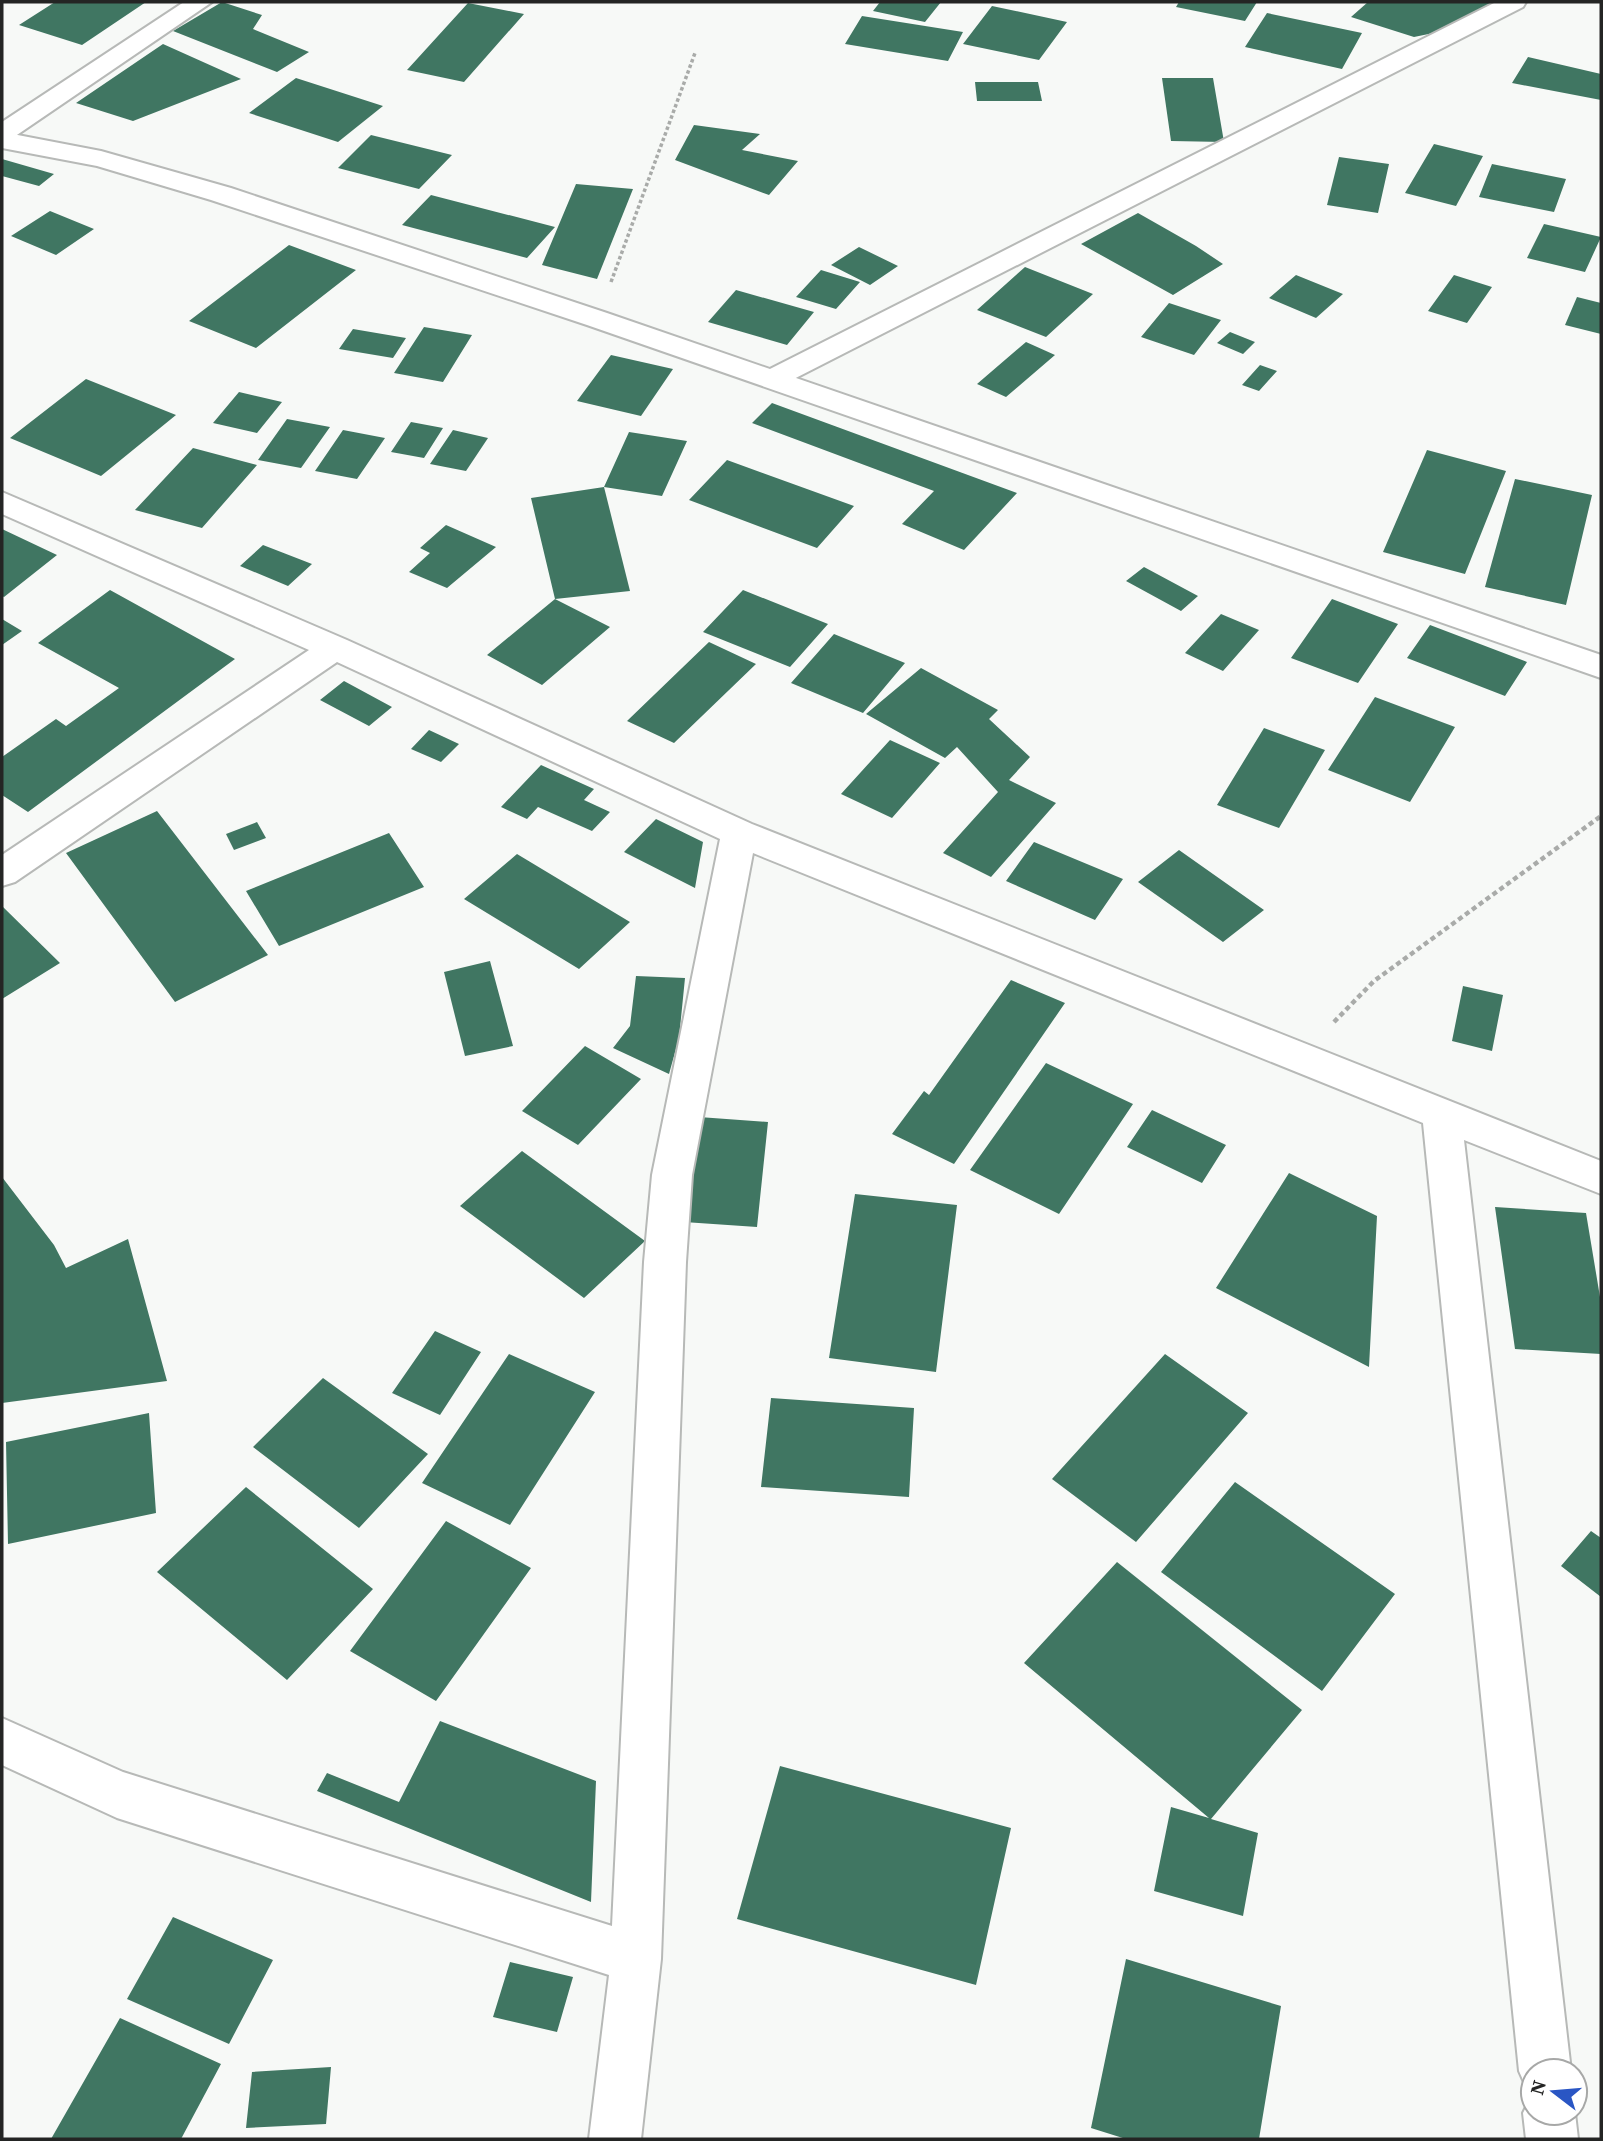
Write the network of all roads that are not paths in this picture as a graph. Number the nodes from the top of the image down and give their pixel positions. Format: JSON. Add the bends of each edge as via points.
{"nodes":[{"id":1,"x":200,"y":2,"type":"edge"},
{"id":2,"x":1514,"y":2,"type":"edge"},
{"id":3,"x":2,"y":132,"type":"edge"},
{"id":4,"x":2,"y":140,"type":"edge"},
{"id":5,"x":772,"y":379,"type":"junction"},
{"id":6,"x":2,"y":502,"type":"edge"},
{"id":7,"x":335,"y":648,"type":"junction"},
{"id":8,"x":1601,"y":667,"type":"edge"},
{"id":9,"x":739,"y":833,"type":"junction"},
{"id":10,"x":2,"y":873,"type":"edge"},
{"id":11,"x":1442,"y":1115,"type":"junction"},
{"id":12,"x":1601,"y":1178,"type":"edge"},
{"id":13,"x":2,"y":1741,"type":"edge"},
{"id":14,"x":636,"y":1959,"type":"junction"},
{"id":15,"x":1543,"y":2057,"type":"edge"},
{"id":16,"x":615,"y":2139,"type":"edge"}],
"edges":[{"from":1,"to":3,"type":"street"},
{"from":2,"to":5,"type":"street"},
{"from":4,"to":5,"type":"street","via":[[101,159],[221,194]]},
{"from":5,"to":8,"type":"street"},
{"from":6,"to":7,"type":"street"},
{"from":7,"to":9,"type":"street"},
{"from":7,"to":10,"type":"street"},
{"from":9,"to":11,"type":"street"},
{"from":9,"to":14,"type":"street","via":[[672,1175]]},
{"from":11,"to":12,"type":"street"},
{"from":11,"to":15,"type":"street"},
{"from":13,"to":14,"type":"street","via":[[117,1794]]},
{"from":14,"to":16,"type":"street"}]}
